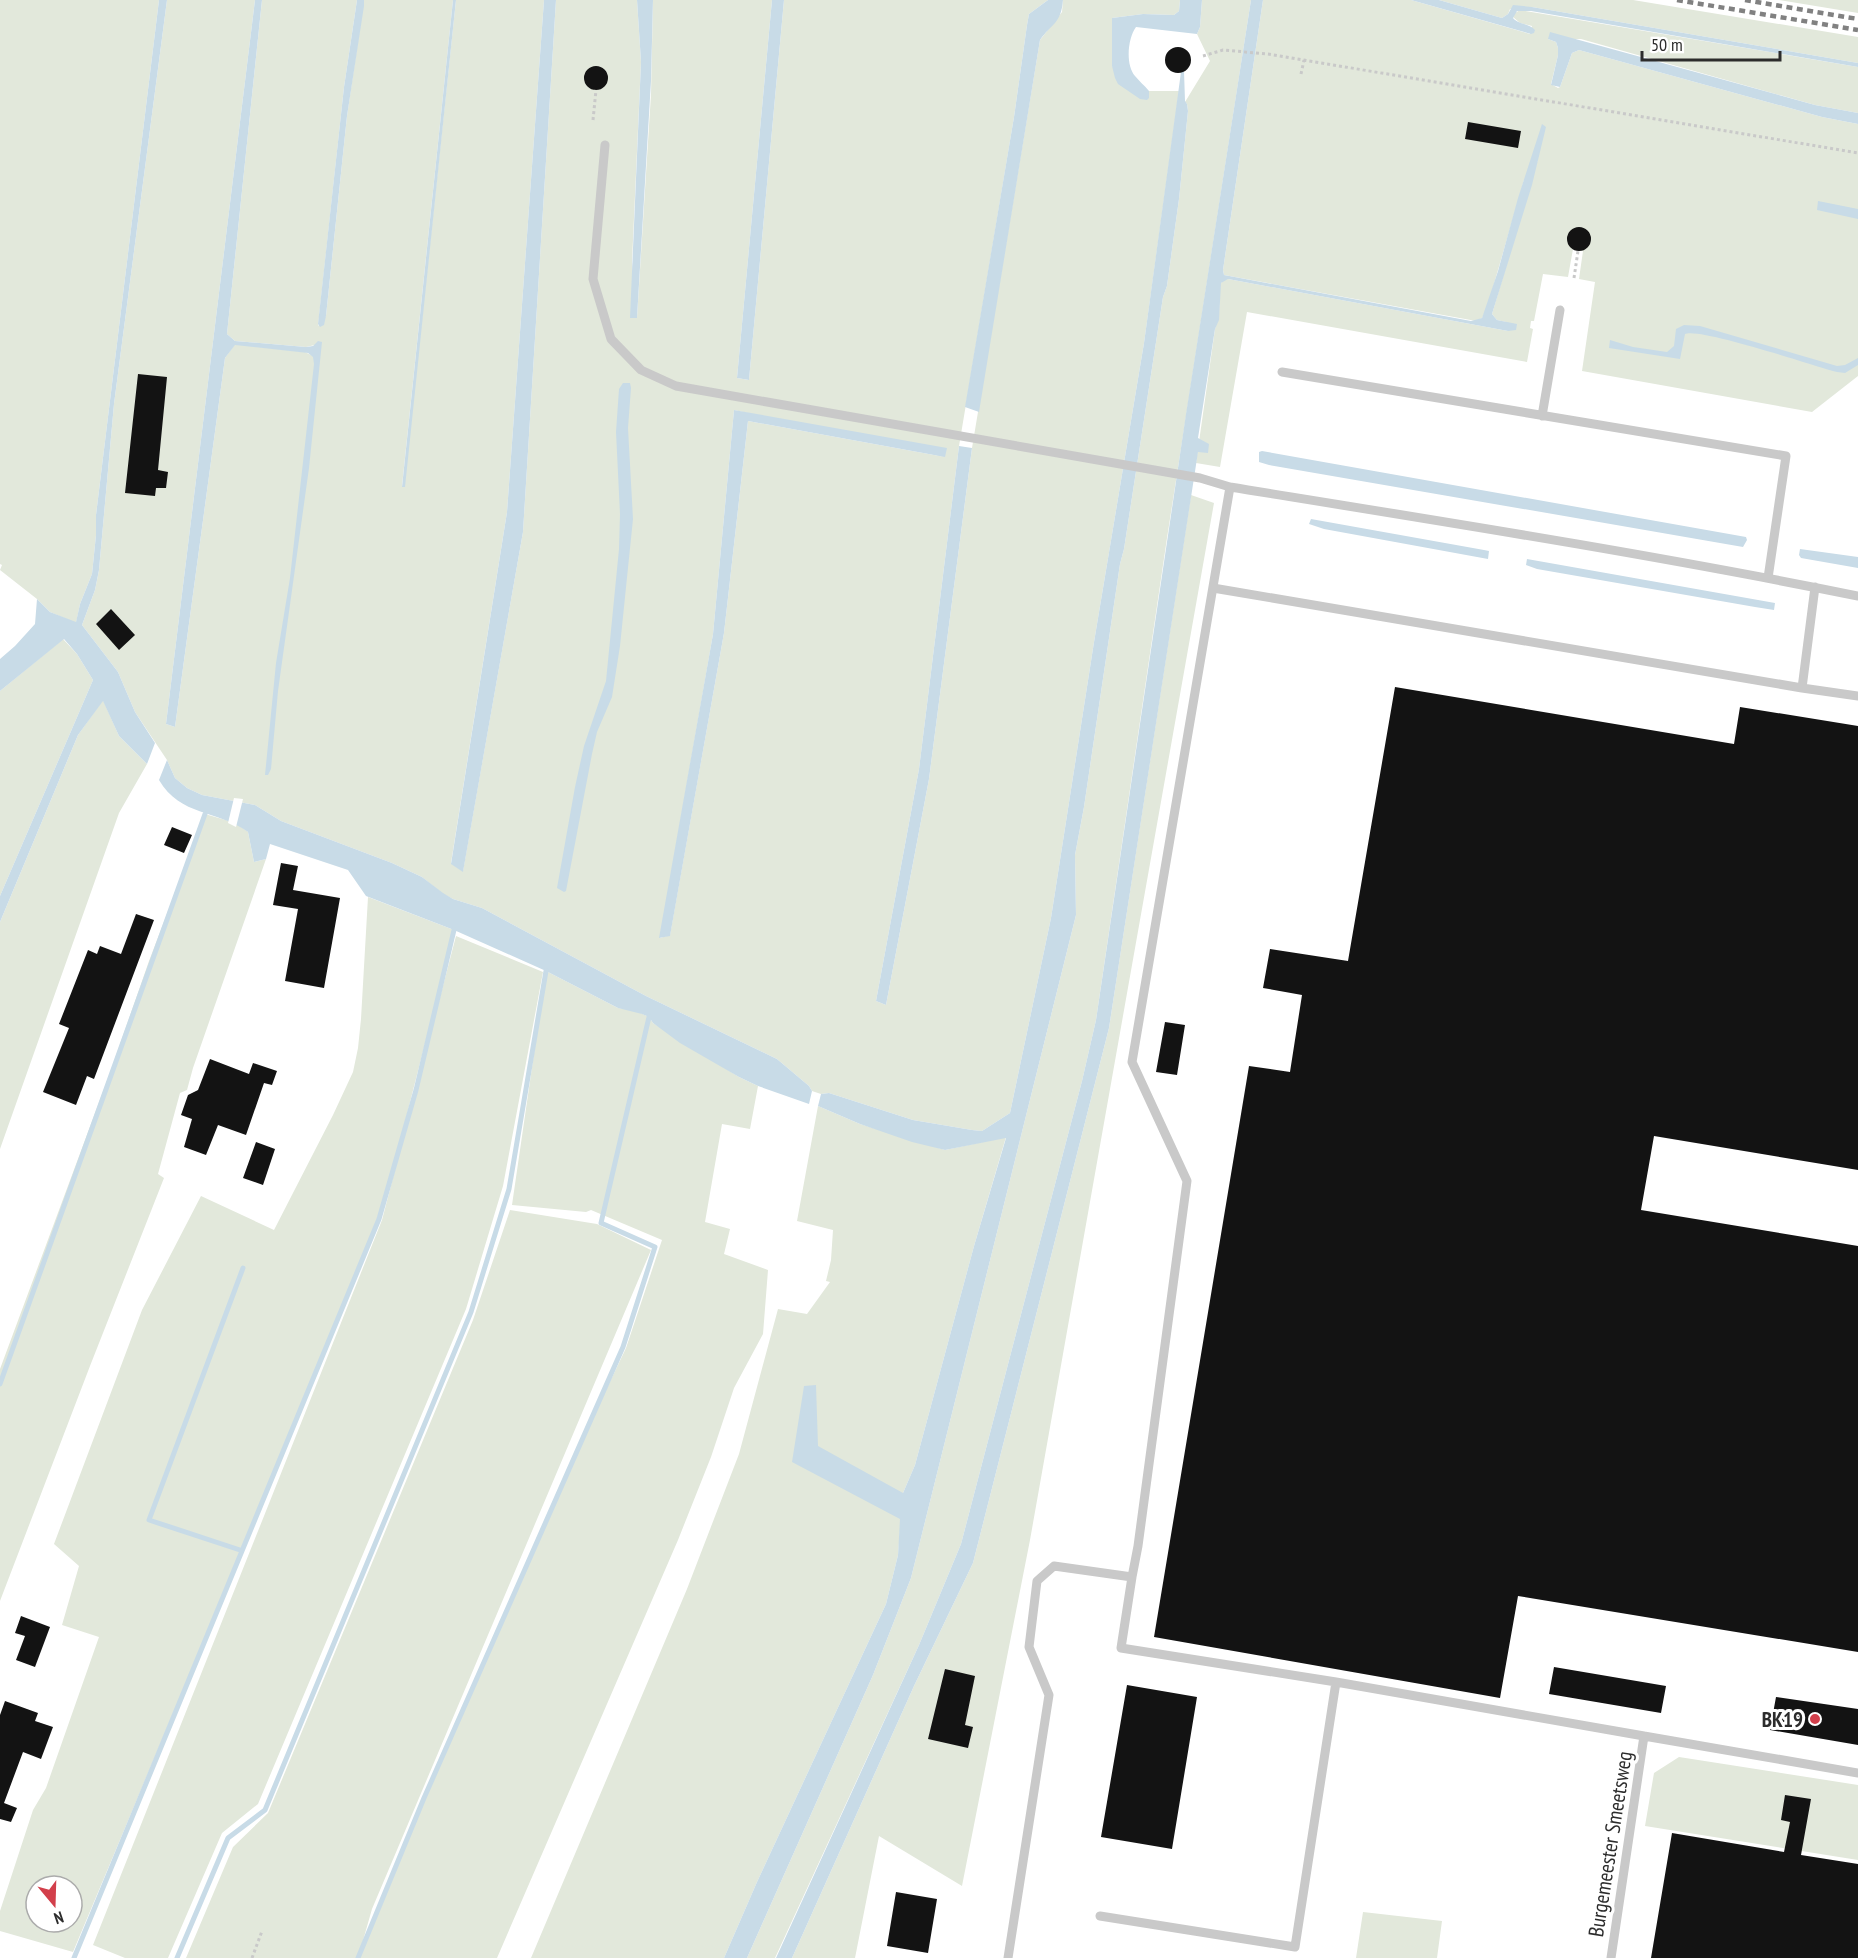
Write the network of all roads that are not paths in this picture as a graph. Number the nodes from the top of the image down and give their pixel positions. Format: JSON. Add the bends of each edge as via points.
{"nodes":[{"id":1,"x":605,"y":145,"type":"dead end"},
{"id":2,"x":1560,"y":310,"type":"dead end"},
{"id":3,"x":1282,"y":372,"type":"dead end"},
{"id":4,"x":1542,"y":416,"type":"junction"},
{"id":5,"x":1230,"y":487,"type":"junction"},
{"id":6,"x":1768,"y":578,"type":"junction"},
{"id":7,"x":1213,"y":588,"type":"junction"},
{"id":8,"x":1815,"y":588,"type":"junction"},
{"id":9,"x":1858,"y":596,"type":"edge"},
{"id":10,"x":1802,"y":688,"type":"junction"},
{"id":11,"x":1858,"y":696,"type":"edge"},
{"id":12,"x":1132,"y":1577,"type":"junction"},
{"id":13,"x":1336,"y":1682,"type":"junction"},
{"id":14,"x":1644,"y":1736,"type":"junction"},
{"id":15,"x":1858,"y":1773,"type":"edge"},
{"id":16,"x":1100,"y":1916,"type":"dead end"},
{"id":17,"x":1008,"y":1958,"type":"edge"},
{"id":18,"x":1611,"y":1958,"type":"edge"}],
"edges":[{"from":1,"to":5,"type":"lane","via":[[593,279],[611,339],[641,370],[676,387],[1200,478]]},
{"from":2,"to":4,"type":"lane"},
{"from":3,"to":4,"type":"lane"},
{"from":4,"to":6,"type":"lane","via":[[1786,456]]},
{"from":5,"to":6,"type":"lane"},
{"from":5,"to":7,"type":"lane"},
{"from":6,"to":8,"type":"lane"},
{"from":7,"to":10,"type":"lane"},
{"from":7,"to":12,"type":"lane","via":[[1132,1062],[1187,1181]]},
{"from":8,"to":9,"type":"lane"},
{"from":8,"to":10,"type":"lane"},
{"from":10,"to":11,"type":"lane"},
{"from":12,"to":13,"type":"lane","via":[[1121,1648]]},
{"from":12,"to":17,"type":"lane","via":[[1054,1566],[1037,1581],[1029,1647],[1049,1695]]},
{"from":13,"to":14,"type":"lane"},
{"from":13,"to":16,"type":"lane","via":[[1295,1947]]},
{"from":14,"to":15,"type":"lane","name":"Burgemeester Smeetsweg"},
{"from":14,"to":18,"type":"lane","name":"Burgemeester Smeetsweg"}]}
